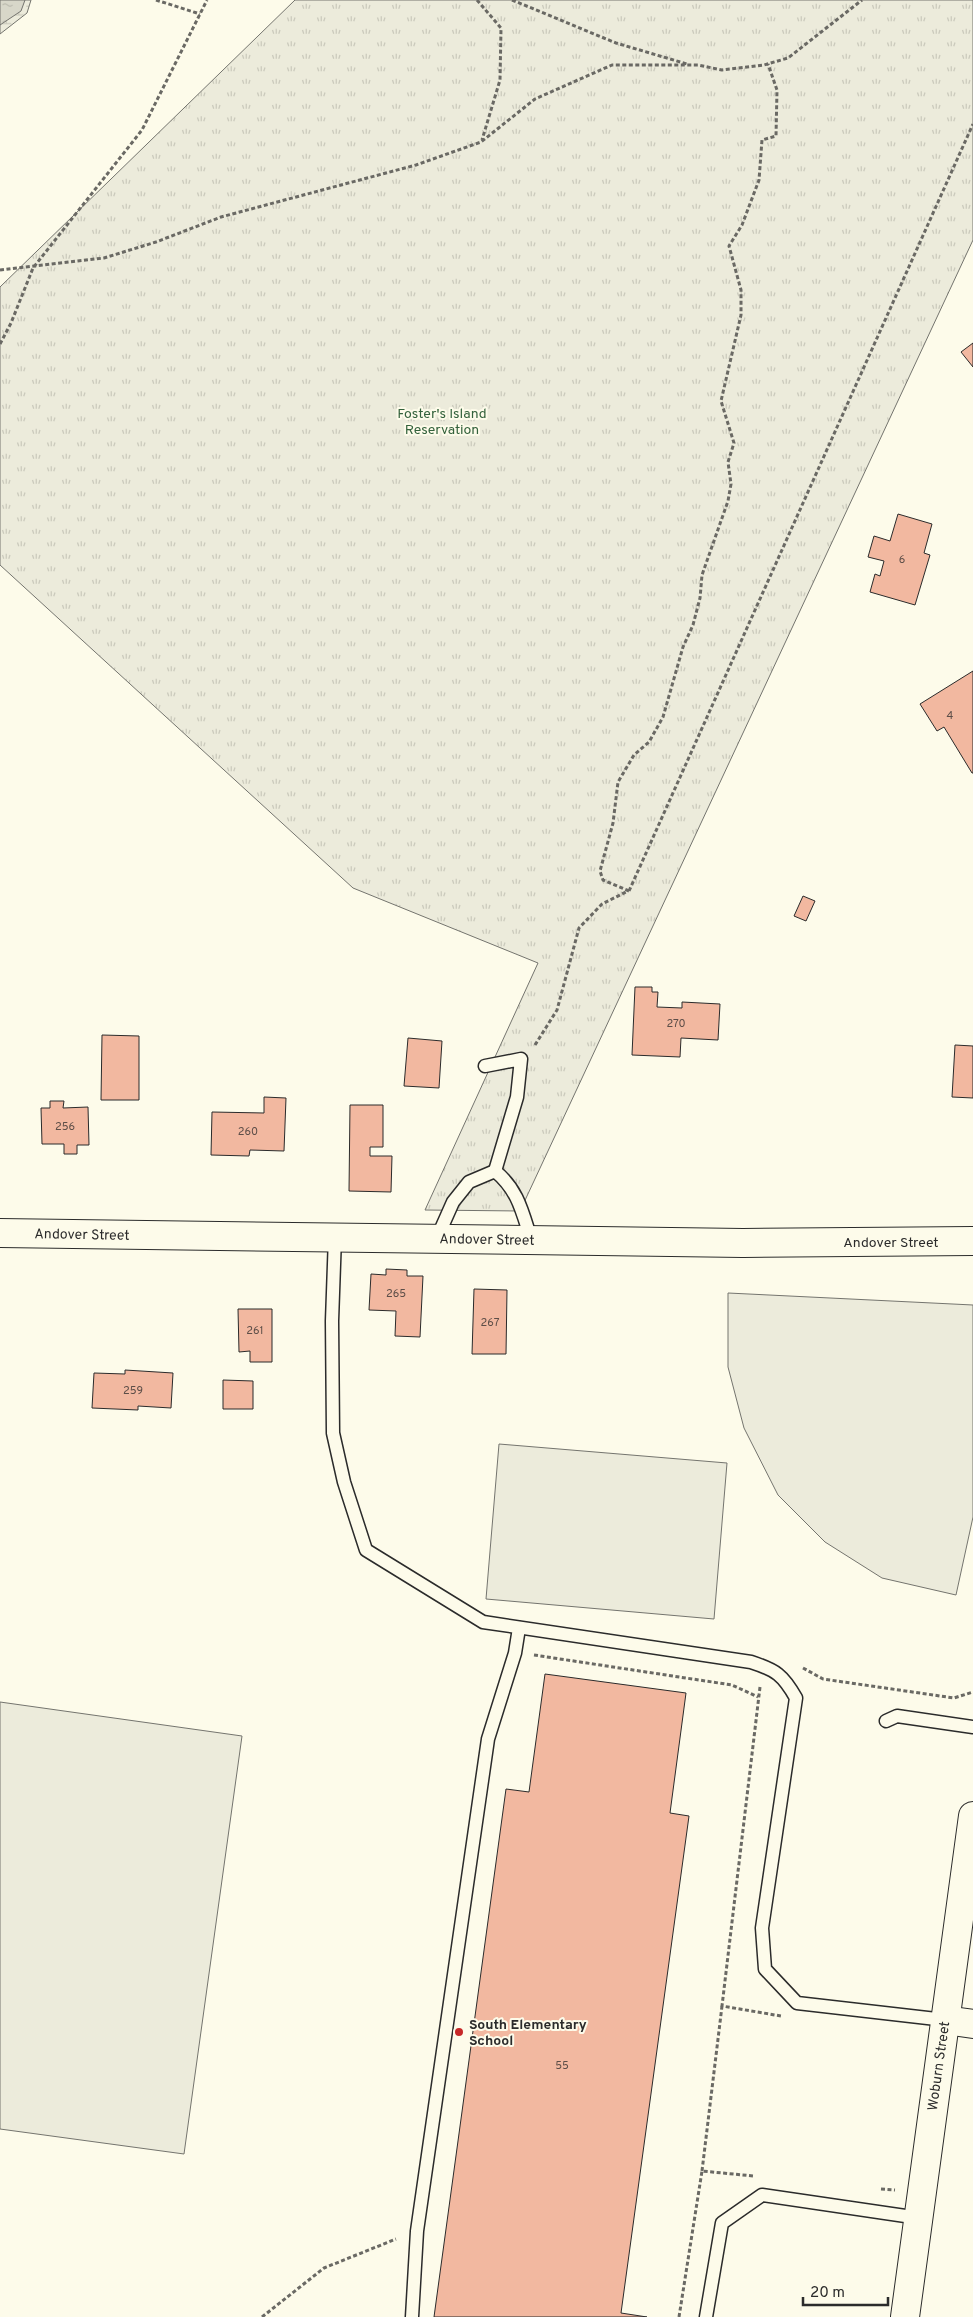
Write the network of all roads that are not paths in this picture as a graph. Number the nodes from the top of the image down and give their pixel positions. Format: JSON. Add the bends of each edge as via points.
{"nodes":[{"id":1,"x":485,"y":1066,"type":"dead end"},
{"id":2,"x":495,"y":1170,"type":"junction"},
{"id":3,"x":0,"y":1233,"type":"edge"},
{"id":4,"x":334,"y":1236,"type":"junction"},
{"id":5,"x":437,"y":1238,"type":"junction"},
{"id":6,"x":531,"y":1239,"type":"junction"},
{"id":7,"x":973,"y":1241,"type":"edge"},
{"id":8,"x":519,"y":1628,"type":"junction"},
{"id":9,"x":886,"y":1721,"type":"dead end"},
{"id":10,"x":973,"y":1727,"type":"edge"},
{"id":11,"x":973,"y":1816,"type":"edge"},
{"id":12,"x":945,"y":2020,"type":"junction"},
{"id":13,"x":973,"y":2024,"type":"edge"},
{"id":14,"x":919,"y":2218,"type":"junction"},
{"id":15,"x":412,"y":2317,"type":"edge"},
{"id":16,"x":706,"y":2317,"type":"edge"},
{"id":17,"x":905,"y":2317,"type":"edge"}],
"edges":[{"from":1,"to":2,"type":"lane","via":[[521,1059],[517,1097]]},
{"from":2,"to":5,"type":"lane","via":[[469,1182],[452,1202]]},
{"from":2,"to":6,"type":"lane","via":[[516,1193]]},
{"from":3,"to":4,"type":"street","name":"Andover Street"},
{"from":4,"to":5,"type":"street","name":"Andover Street"},
{"from":4,"to":8,"type":"lane","via":[[334,1433],[344,1482],[366,1550],[483,1622]]},
{"from":5,"to":6,"type":"street","name":"Andover Street"},
{"from":6,"to":7,"type":"street","name":"Andover Street","via":[[743,1243]]},
{"from":8,"to":12,"type":"lane","via":[[752,1662],[775,1670],[796,1698],[762,1928],[765,1969],[797,2003]]},
{"from":8,"to":15,"type":"lane","via":[[515,1653],[488,1739],[417,2231]]},
{"from":9,"to":10,"type":"lane","via":[[897,1716]]},
{"from":11,"to":12,"type":"street","name":"Woburn Street"},
{"from":12,"to":13,"type":"street"},
{"from":12,"to":14,"type":"street","name":"Woburn Street"},
{"from":14,"to":16,"type":"lane","via":[[762,2195],[722,2223]]},
{"from":14,"to":17,"type":"street","name":"Woburn Street"}]}
